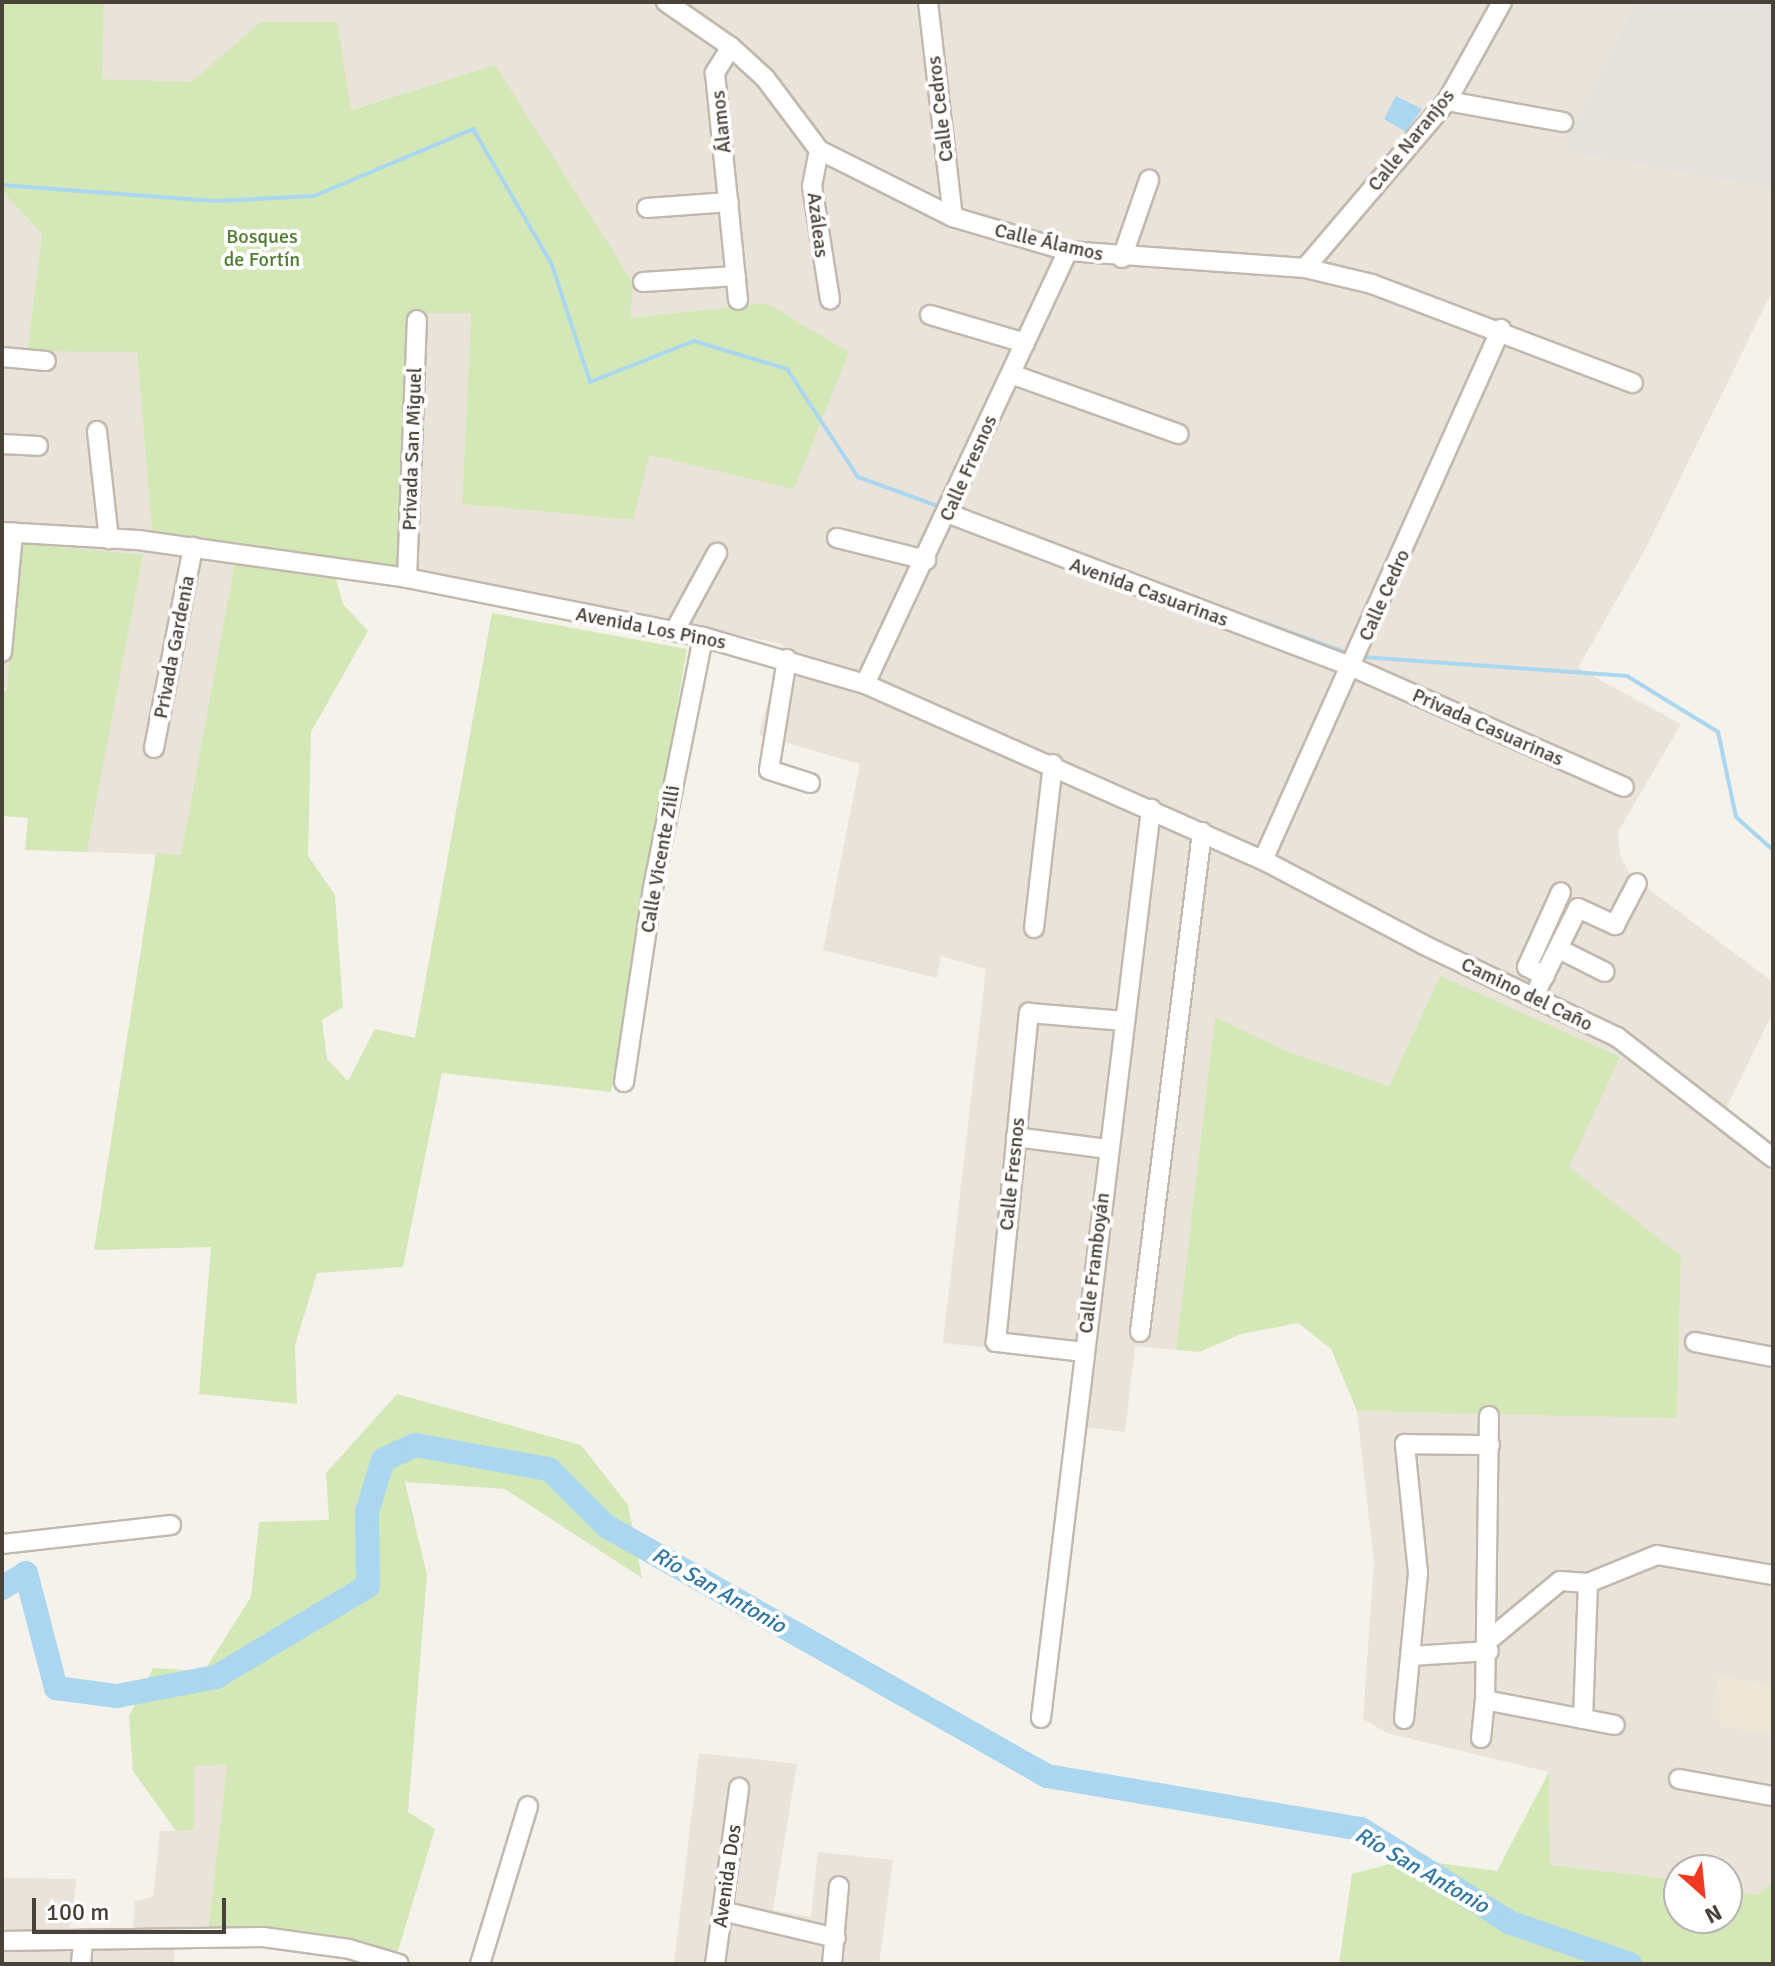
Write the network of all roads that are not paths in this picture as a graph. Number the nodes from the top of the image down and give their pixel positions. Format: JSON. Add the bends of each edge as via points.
{"nodes":[{"id":1,"x":666,"y":2,"type":"edge"},
{"id":2,"x":928,"y":2,"type":"edge"},
{"id":3,"x":1502,"y":2,"type":"edge"},
{"id":4,"x":731,"y":47,"type":"junction"},
{"id":5,"x":1447,"y":101,"type":"junction"},
{"id":6,"x":1563,"y":122,"type":"dead end"},
{"id":7,"x":819,"y":150,"type":"junction"},
{"id":8,"x":1149,"y":180,"type":"dead end"},
{"id":9,"x":729,"y":202,"type":"junction"},
{"id":10,"x":647,"y":208,"type":"dead end"},
{"id":11,"x":953,"y":217,"type":"junction"},
{"id":12,"x":1068,"y":251,"type":"junction"},
{"id":13,"x":1122,"y":258,"type":"junction"},
{"id":14,"x":1305,"y":268,"type":"junction"},
{"id":15,"x":736,"y":276,"type":"junction"},
{"id":16,"x":643,"y":282,"type":"dead end"},
{"id":17,"x":738,"y":300,"type":"dead end"},
{"id":18,"x":830,"y":300,"type":"dead end"},
{"id":19,"x":930,"y":315,"type":"dead end"},
{"id":20,"x":417,"y":320,"type":"dead end"},
{"id":21,"x":1501,"y":329,"type":"junction"},
{"id":22,"x":1025,"y":343,"type":"junction"},
{"id":23,"x":2,"y":357,"type":"edge"},
{"id":24,"x":46,"y":361,"type":"dead end"},
{"id":25,"x":1011,"y":374,"type":"junction"},
{"id":26,"x":1633,"y":383,"type":"dead end"},
{"id":27,"x":97,"y":431,"type":"dead end"},
{"id":28,"x":1179,"y":434,"type":"dead end"},
{"id":29,"x":2,"y":444,"type":"edge"},
{"id":30,"x":38,"y":446,"type":"dead end"},
{"id":31,"x":947,"y":513,"type":"junction"},
{"id":32,"x":8,"y":532,"type":"edge"},
{"id":33,"x":837,"y":538,"type":"dead end"},
{"id":34,"x":109,"y":539,"type":"junction"},
{"id":35,"x":193,"y":547,"type":"junction"},
{"id":36,"x":717,"y":553,"type":"dead end"},
{"id":37,"x":926,"y":560,"type":"junction"},
{"id":38,"x":407,"y":578,"type":"junction"},
{"id":39,"x":675,"y":630,"type":"junction"},
{"id":40,"x":703,"y":637,"type":"junction"},
{"id":41,"x":2,"y":652,"type":"edge"},
{"id":42,"x":787,"y":659,"type":"junction"},
{"id":43,"x":1352,"y":667,"type":"junction"},
{"id":44,"x":865,"y":684,"type":"junction"},
{"id":45,"x":154,"y":748,"type":"dead end"},
{"id":46,"x":1053,"y":764,"type":"junction"},
{"id":47,"x":810,"y":783,"type":"dead end"},
{"id":48,"x":1624,"y":787,"type":"dead end"},
{"id":49,"x":1151,"y":809,"type":"junction"},
{"id":50,"x":1202,"y":832,"type":"junction"},
{"id":51,"x":1263,"y":860,"type":"junction"},
{"id":52,"x":1637,"y":883,"type":"dead end"},
{"id":53,"x":1561,"y":892,"type":"dead end"},
{"id":54,"x":1034,"y":928,"type":"dead end"},
{"id":55,"x":1559,"y":949,"type":"junction"},
{"id":56,"x":1605,"y":972,"type":"dead end"},
{"id":57,"x":1545,"y":976,"type":"junction"},
{"id":58,"x":1534,"y":996,"type":"junction"},
{"id":59,"x":1125,"y":1021,"type":"junction"},
{"id":60,"x":624,"y":1082,"type":"dead end"},
{"id":61,"x":1016,"y":1137,"type":"junction"},
{"id":62,"x":1107,"y":1149,"type":"junction"},
{"id":63,"x":1773,"y":1158,"type":"edge"},
{"id":64,"x":1140,"y":1332,"type":"dead end"},
{"id":65,"x":1695,"y":1342,"type":"dead end"},
{"id":66,"x":1084,"y":1352,"type":"junction"},
{"id":67,"x":1773,"y":1357,"type":"edge"},
{"id":68,"x":1489,"y":1416,"type":"dead end"},
{"id":69,"x":1490,"y":1445,"type":"junction"},
{"id":70,"x":171,"y":1525,"type":"dead end"},
{"id":71,"x":2,"y":1544,"type":"edge"},
{"id":72,"x":1773,"y":1575,"type":"edge"},
{"id":73,"x":1588,"y":1583,"type":"junction"},
{"id":74,"x":1489,"y":1645,"type":"junction"},
{"id":75,"x":1411,"y":1656,"type":"junction"},
{"id":76,"x":1485,"y":1700,"type":"junction"},
{"id":77,"x":1041,"y":1718,"type":"dead end"},
{"id":78,"x":1404,"y":1719,"type":"dead end"},
{"id":79,"x":1583,"y":1719,"type":"junction"},
{"id":80,"x":1615,"y":1725,"type":"dead end"},
{"id":81,"x":1481,"y":1738,"type":"dead end"},
{"id":82,"x":1679,"y":1779,"type":"dead end"},
{"id":83,"x":739,"y":1788,"type":"dead end"},
{"id":84,"x":1773,"y":1796,"type":"edge"},
{"id":85,"x":528,"y":1806,"type":"dead end"},
{"id":86,"x":839,"y":1886,"type":"dead end"},
{"id":87,"x":722,"y":1911,"type":"junction"},
{"id":88,"x":836,"y":1938,"type":"junction"},
{"id":89,"x":2,"y":1941,"type":"edge"},
{"id":90,"x":83,"y":1941,"type":"junction"},
{"id":91,"x":81,"y":1964,"type":"edge"},
{"id":92,"x":399,"y":1964,"type":"edge"},
{"id":93,"x":480,"y":1964,"type":"edge"},
{"id":94,"x":715,"y":1964,"type":"edge"},
{"id":95,"x":832,"y":1964,"type":"edge"}],
"edges":[{"from":1,"to":4,"type":"street","name":"Calle Álamos"},
{"from":2,"to":11,"type":"street","name":"Calle Cedros"},
{"from":3,"to":5,"type":"street","name":"Calle Naranjos"},
{"from":4,"to":7,"type":"street","name":"Calle Álamos","via":[[765,78]]},
{"from":4,"to":9,"type":"street","name":"Álamos","via":[[715,73]]},
{"from":5,"to":6,"type":"street"},
{"from":5,"to":14,"type":"street","name":"Calle Naranjos"},
{"from":7,"to":11,"type":"street","name":"Calle Álamos"},
{"from":7,"to":18,"type":"street","name":"Azáleas","via":[[812,186]]},
{"from":8,"to":13,"type":"street"},
{"from":9,"to":10,"type":"street"},
{"from":9,"to":15,"type":"street","name":"Álamos"},
{"from":11,"to":12,"type":"street","name":"Calle Álamos"},
{"from":12,"to":13,"type":"street","name":"Calle Álamos"},
{"from":12,"to":22,"type":"street","name":"Calle Fresnos"},
{"from":13,"to":14,"type":"street","name":"Calle Álamos"},
{"from":14,"to":21,"type":"street","name":"Calle Álamos","via":[[1372,284]]},
{"from":15,"to":16,"type":"street"},
{"from":15,"to":17,"type":"street","name":"Álamos"},
{"from":19,"to":22,"type":"street"},
{"from":20,"to":38,"type":"street","name":"Privada San Miguel"},
{"from":21,"to":26,"type":"street","name":"Calle Álamos"},
{"from":21,"to":43,"type":"street","name":"Calle Cedro"},
{"from":22,"to":25,"type":"street","name":"Calle Fresnos"},
{"from":23,"to":24,"type":"street"},
{"from":25,"to":28,"type":"street"},
{"from":25,"to":31,"type":"street","name":"Calle Fresnos"},
{"from":27,"to":34,"type":"street"},
{"from":29,"to":30,"type":"street"},
{"from":31,"to":37,"type":"street","name":"Calle Fresnos"},
{"from":31,"to":43,"type":"street","name":"Avenida Casuarinas"},
{"from":32,"to":34,"type":"street","name":"Avenida Los Pinos"},
{"from":32,"to":41,"type":"street"},
{"from":33,"to":37,"type":"street"},
{"from":34,"to":35,"type":"street","name":"Avenida Los Pinos"},
{"from":35,"to":38,"type":"street","name":"Avenida Los Pinos"},
{"from":35,"to":45,"type":"street","name":"Privada Gardenia"},
{"from":36,"to":39,"type":"street"},
{"from":37,"to":44,"type":"street","name":"Calle Fresnos"},
{"from":38,"to":39,"type":"street","name":"Avenida Los Pinos"},
{"from":39,"to":40,"type":"street","name":"Avenida Los Pinos"},
{"from":40,"to":42,"type":"street","name":"Avenida Los Pinos"},
{"from":40,"to":60,"type":"street","name":"Calle Vicente Zilli","via":[[653,888]]},
{"from":42,"to":44,"type":"street","name":"Avenida Los Pinos"},
{"from":42,"to":47,"type":"street","via":[[769,770]]},
{"from":43,"to":48,"type":"street","name":"Privada Casuarinas"},
{"from":43,"to":51,"type":"street","name":"Calle Cedro"},
{"from":44,"to":46,"type":"street","name":"Avenida Los Pinos"},
{"from":46,"to":49,"type":"street","name":"Avenida Los Pinos"},
{"from":46,"to":54,"type":"street"},
{"from":49,"to":50,"type":"street","name":"Avenida Los Pinos"},
{"from":49,"to":59,"type":"street","name":"Calle Framboyán"},
{"from":50,"to":51,"type":"street","name":"Avenida Los Pinos"},
{"from":50,"to":64,"type":"street"},
{"from":51,"to":58,"type":"street","name":"Camino del Caño"},
{"from":52,"to":55,"type":"street","via":[[1615,925],[1578,908]]},
{"from":53,"to":57,"type":"street","via":[[1527,967]]},
{"from":55,"to":56,"type":"street"},
{"from":55,"to":57,"type":"street"},
{"from":57,"to":58,"type":"street"},
{"from":58,"to":63,"type":"street","name":"Camino del Caño","via":[[1617,1037]]},
{"from":59,"to":61,"type":"street","name":"Calle Fresnos","via":[[1029,1013]]},
{"from":59,"to":62,"type":"street","name":"Calle Framboyán"},
{"from":61,"to":62,"type":"street"},
{"from":61,"to":66,"type":"street","name":"Calle Fresnos","via":[[996,1342]]},
{"from":62,"to":66,"type":"street","name":"Calle Framboyán"},
{"from":65,"to":67,"type":"street"},
{"from":66,"to":77,"type":"street","name":"Calle Framboyán"},
{"from":68,"to":69,"type":"street"},
{"from":69,"to":74,"type":"street"},
{"from":69,"to":75,"type":"street","via":[[1405,1444],[1417,1526]]},
{"from":70,"to":71,"type":"street"},
{"from":72,"to":73,"type":"street","via":[[1657,1555]]},
{"from":73,"to":74,"type":"street","via":[[1560,1581]]},
{"from":73,"to":79,"type":"street"},
{"from":74,"to":75,"type":"street"},
{"from":74,"to":76,"type":"street"},
{"from":75,"to":78,"type":"street"},
{"from":76,"to":79,"type":"street"},
{"from":76,"to":81,"type":"street"},
{"from":79,"to":80,"type":"street"},
{"from":82,"to":84,"type":"street"},
{"from":83,"to":87,"type":"street","name":"Avenida Dos"},
{"from":85,"to":93,"type":"street"},
{"from":86,"to":88,"type":"street"},
{"from":87,"to":88,"type":"street"},
{"from":87,"to":94,"type":"street","name":"Avenida Dos"},
{"from":88,"to":95,"type":"street"},
{"from":89,"to":90,"type":"street"},
{"from":90,"to":91,"type":"street"},
{"from":90,"to":92,"type":"street","via":[[263,1937],[349,1949]]}]}
